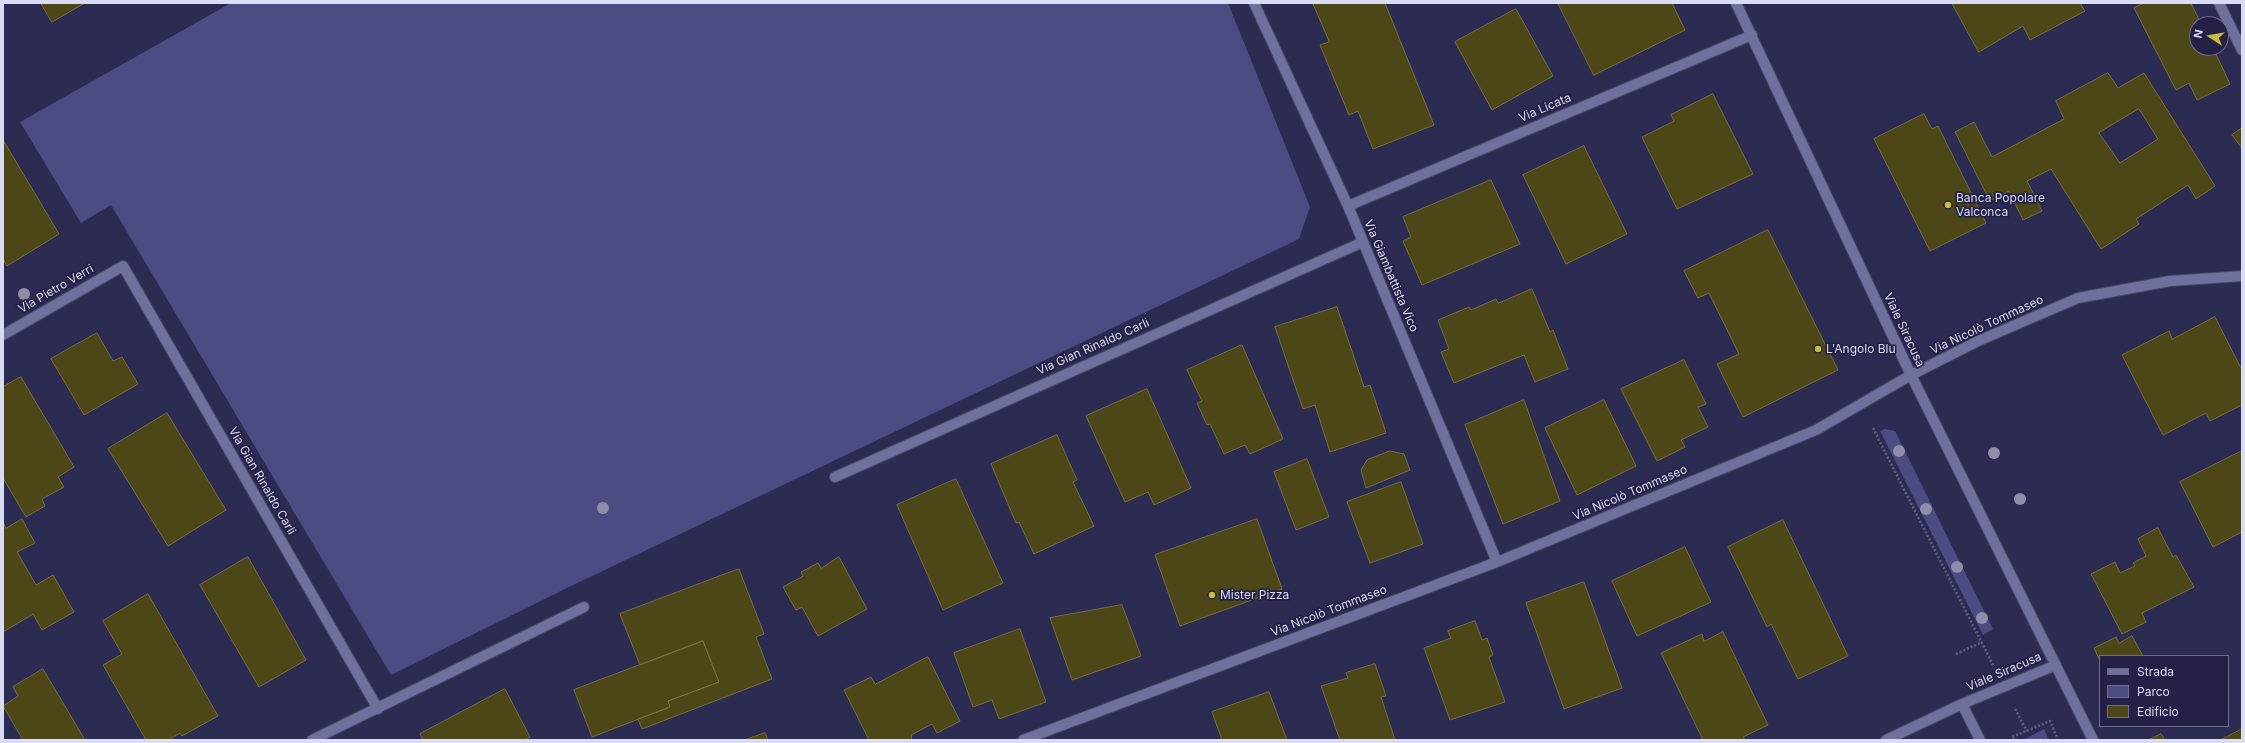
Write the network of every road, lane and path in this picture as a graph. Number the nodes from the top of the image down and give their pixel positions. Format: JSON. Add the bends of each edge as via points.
{"nodes":[{"id":1,"x":1254,"y":3,"type":"edge"},
{"id":2,"x":1736,"y":3,"type":"edge"},
{"id":3,"x":2219,"y":3,"type":"edge"},
{"id":4,"x":1752,"y":35,"type":"junction"},
{"id":5,"x":2242,"y":50,"type":"edge"},
{"id":6,"x":1348,"y":206,"type":"junction"},
{"id":7,"x":1363,"y":242,"type":"junction"},
{"id":8,"x":123,"y":266,"type":"joint"},
{"id":9,"x":2242,"y":276,"type":"edge"},
{"id":10,"x":3,"y":335,"type":"edge"},
{"id":11,"x":1911,"y":375,"type":"junction"},
{"id":12,"x":1873,"y":428,"type":"dead end"},
{"id":13,"x":835,"y":476,"type":"dead end"},
{"id":14,"x":1497,"y":562,"type":"junction"},
{"id":15,"x":584,"y":607,"type":"dead end"},
{"id":16,"x":1982,"y":642,"type":"junction"},
{"id":17,"x":1956,"y":654,"type":"dead end"},
{"id":18,"x":2056,"y":665,"type":"junction"},
{"id":19,"x":1995,"y":669,"type":"dead end"},
{"id":20,"x":1962,"y":704,"type":"junction"},
{"id":21,"x":2012,"y":704,"type":"dead end"},
{"id":22,"x":378,"y":709,"type":"junction"},
{"id":23,"x":2027,"y":731,"type":"junction"},
{"id":24,"x":312,"y":740,"type":"edge"},
{"id":25,"x":1023,"y":740,"type":"edge"},
{"id":26,"x":1886,"y":740,"type":"edge"},
{"id":27,"x":1980,"y":740,"type":"edge"},
{"id":28,"x":2014,"y":740,"type":"edge"},
{"id":29,"x":2058,"y":740,"type":"edge"},
{"id":30,"x":2093,"y":740,"type":"edge"}],
"edges":[{"from":1,"to":6,"type":"street","name":"Via Giambattista Vico"},
{"from":2,"to":4,"type":"street","name":"Viale Siracusa"},
{"from":3,"to":5,"type":"street"},
{"from":4,"to":6,"type":"street","name":"Via Licata"},
{"from":4,"to":11,"type":"street","name":"Viale Siracusa"},
{"from":6,"to":7,"type":"street","name":"Via Giambattista Vico"},
{"from":7,"to":13,"type":"street","name":"Via Gian Rinaldo Carli"},
{"from":7,"to":14,"type":"street","name":"Via Giambattista Vico"},
{"from":8,"to":10,"type":"street","name":"Via Pietro Verri"},
{"from":8,"to":22,"type":"street","name":"Via Gian Rinaldo Carli"},
{"from":9,"to":11,"type":"street","name":"Via Nicolò Tommaseo","via":[[2170,281],[2078,298],[1978,341]]},
{"from":11,"to":14,"type":"street","name":"Via Nicolò Tommaseo","via":[[1816,430]]},
{"from":11,"to":18,"type":"street","name":"Viale Siracusa"},
{"from":12,"to":16,"type":"path"},
{"from":14,"to":25,"type":"street","name":"Via Nicolò Tommaseo"},
{"from":15,"to":22,"type":"street"},
{"from":16,"to":17,"type":"path"},
{"from":16,"to":19,"type":"path"},
{"from":18,"to":20,"type":"street","name":"Viale Siracusa"},
{"from":18,"to":30,"type":"street","name":"Viale Siracusa"},
{"from":20,"to":26,"type":"street","name":"Viale Siracusa"},
{"from":20,"to":27,"type":"street","name":"Viale Siracusa"},
{"from":21,"to":23,"type":"path"},
{"from":22,"to":24,"type":"street"},
{"from":23,"to":28,"type":"path","via":[[2012,737]]},
{"from":23,"to":29,"type":"path","via":[[2050,721]]}]}
